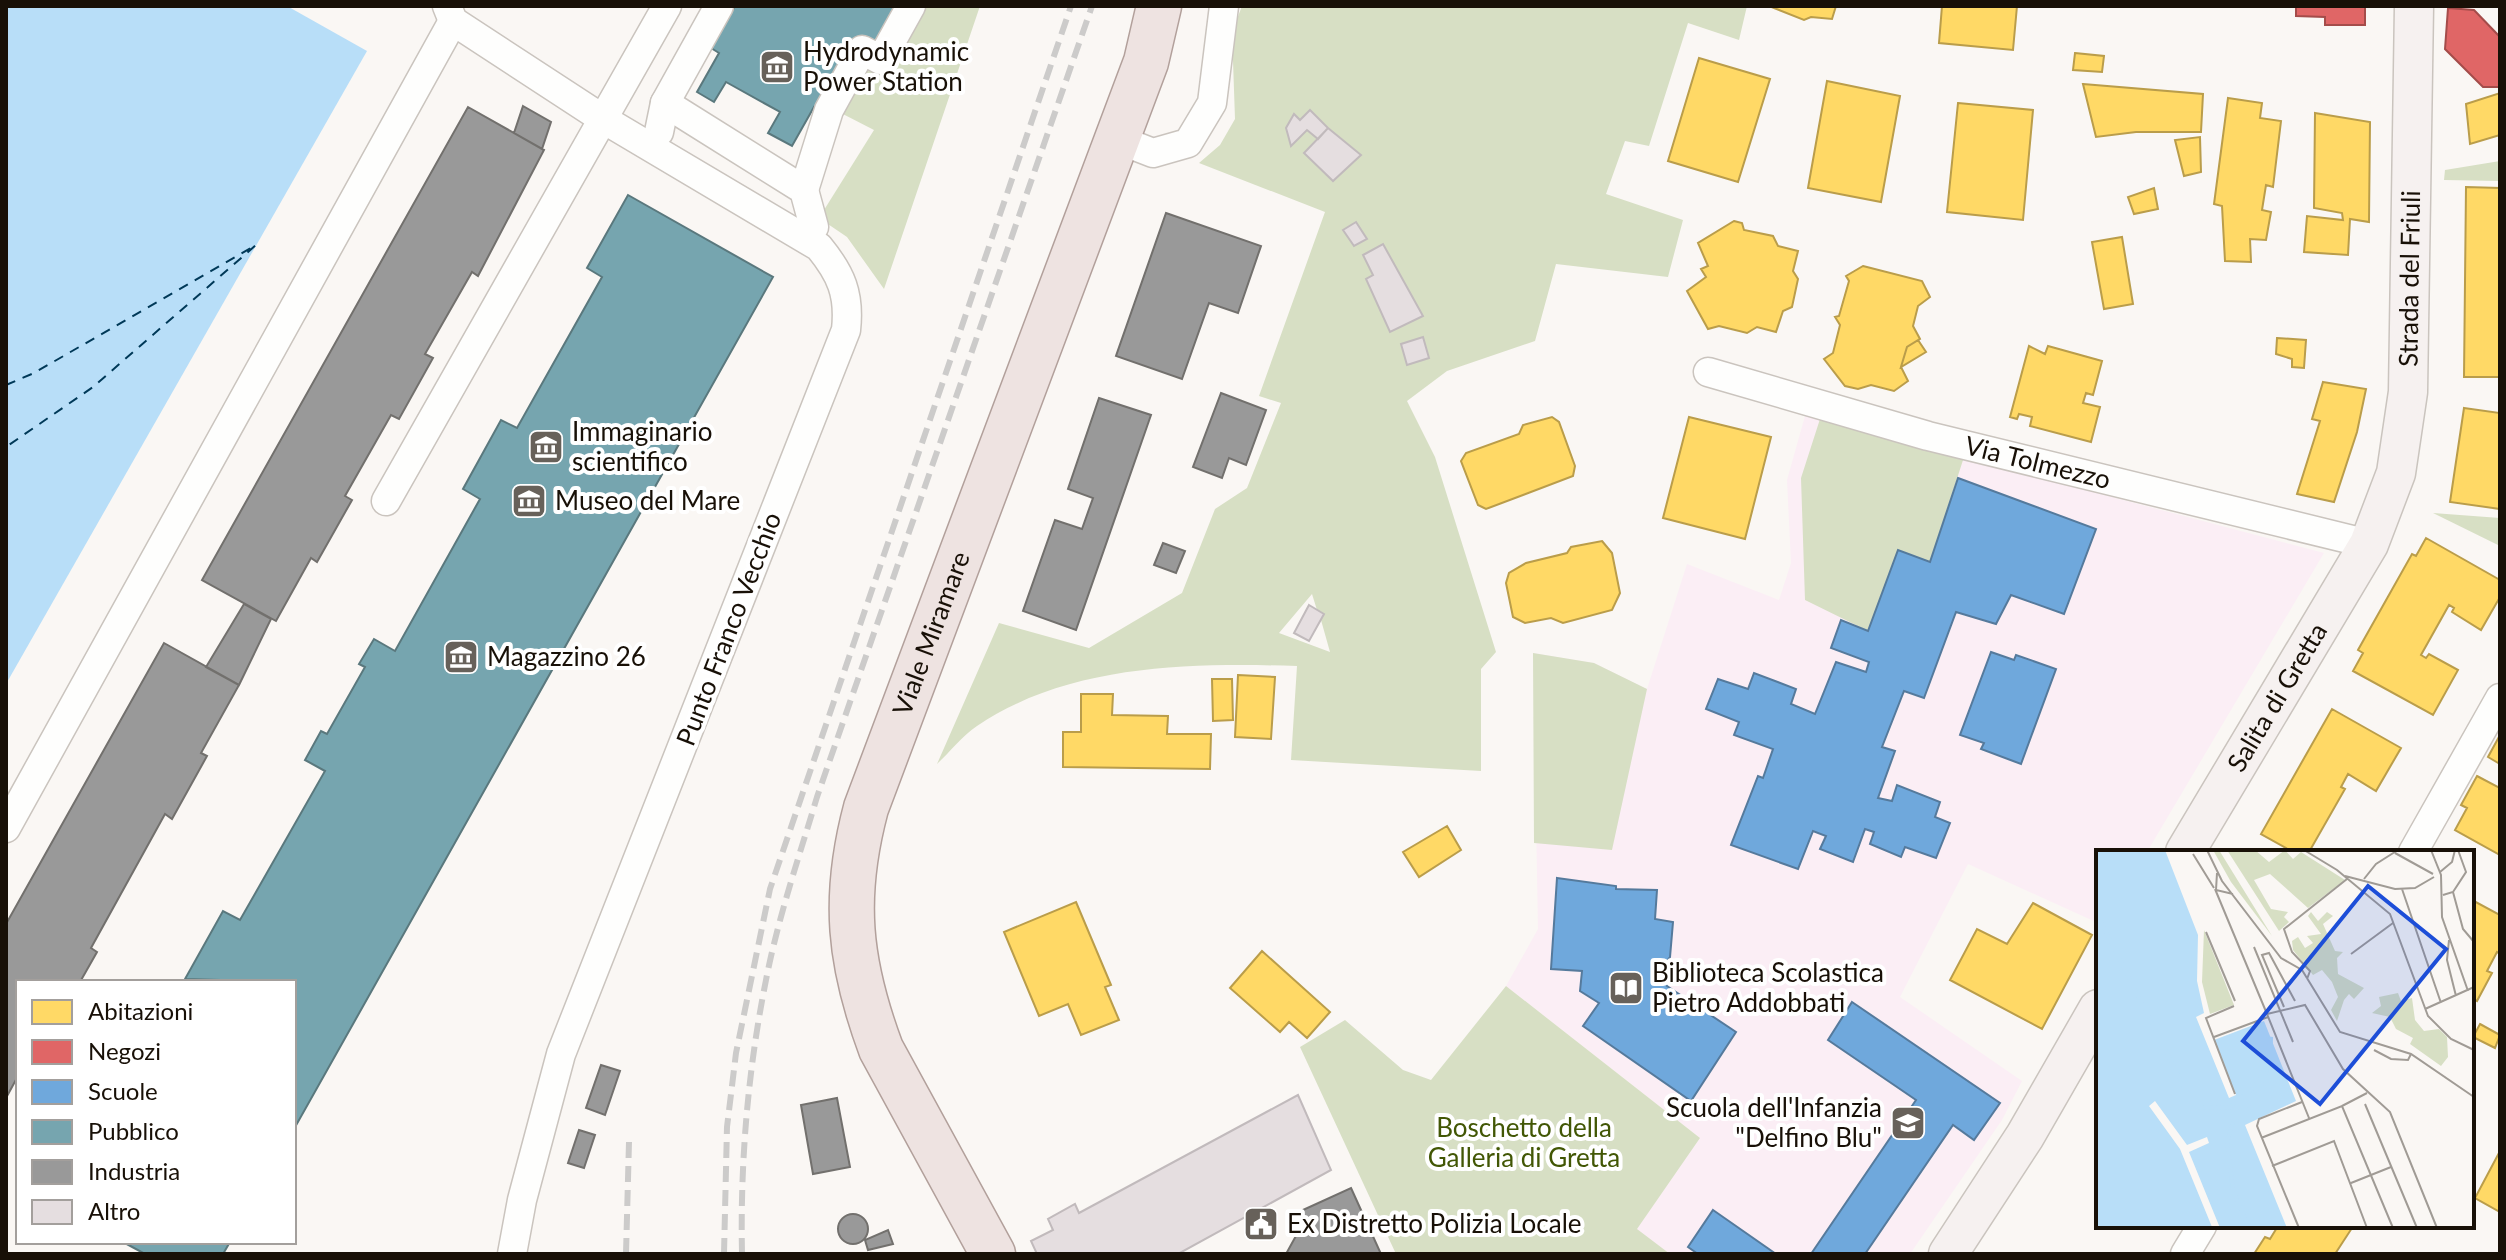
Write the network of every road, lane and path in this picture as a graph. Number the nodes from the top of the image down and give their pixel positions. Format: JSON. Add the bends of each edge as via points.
{"nodes":[{"id":1,"x":667,"y":6,"type":"edge"},
{"id":2,"x":719,"y":6,"type":"edge"},
{"id":3,"x":911,"y":6,"type":"edge"},
{"id":4,"x":1159,"y":6,"type":"edge"},
{"id":5,"x":1224,"y":6,"type":"edge"},
{"id":6,"x":2414,"y":6,"type":"edge"},
{"id":7,"x":450,"y":13,"type":"edge"},
{"id":8,"x":665,"y":103,"type":"junction"},
{"id":9,"x":603,"y":119,"type":"junction"},
{"id":10,"x":659,"y":132,"type":"dead end"},
{"id":11,"x":1117,"y":139,"type":"junction"},
{"id":12,"x":804,"y":190,"type":"junction"},
{"id":13,"x":814,"y":227,"type":"dead end"},
{"id":14,"x":1708,"y":372,"type":"dead end"},
{"id":15,"x":386,"y":501,"type":"dead end"},
{"id":16,"x":2369,"y":544,"type":"junction"},
{"id":17,"x":2500,"y":698,"type":"edge"},
{"id":18,"x":6,"y":828,"type":"edge"},
{"id":19,"x":2186,"y":850,"type":"edge"},
{"id":20,"x":2414,"y":850,"type":"edge"},
{"id":21,"x":2096,"y":1012,"type":"edge"},
{"id":22,"x":2201,"y":1228,"type":"edge"},
{"id":23,"x":512,"y":1254,"type":"edge"},
{"id":24,"x":993,"y":1254,"type":"edge"},
{"id":25,"x":1948,"y":1254,"type":"edge"},
{"id":26,"x":2185,"y":1254,"type":"edge"}],
"edges":[{"from":1,"to":9,"type":"street"},
{"from":2,"to":8,"type":"street"},
{"from":3,"to":12,"type":"street","via":[[881,60],[862,50],[829,110]]},
{"from":4,"to":11,"type":"main road","name":"Viale Miramare","via":[[1146,62]]},
{"from":5,"to":11,"type":"street","via":[[1212,103],[1188,143],[1153,153]]},
{"from":6,"to":16,"type":"main road","name":"Strada del Friuli","via":[[2408,392],[2396,473]]},
{"from":7,"to":9,"type":"street","name":"Punto Franco Vecchio"},
{"from":7,"to":18,"type":"street"},
{"from":8,"to":10,"type":"street"},
{"from":8,"to":12,"type":"street"},
{"from":9,"to":15,"type":"street"},
{"from":9,"to":23,"type":"street","name":"Punto Franco Vecchio","via":[[819,247],[839,271],[848,310],[846,330],[561,1054]]},
{"from":11,"to":24,"type":"main road","name":"Viale Miramare","via":[[866,808],[851,882],[853,958],[881,1049]]},
{"from":12,"to":13,"type":"street"},
{"from":14,"to":16,"type":"street","name":"Via Tolmezzo","via":[[1928,436]]},
{"from":16,"to":19,"type":"main road","name":"Salita di Gretta"},
{"from":17,"to":20,"type":"street"},
{"from":21,"to":25,"type":"main road","via":[[2025,1136]]},
{"from":22,"to":26,"type":"street"}]}
